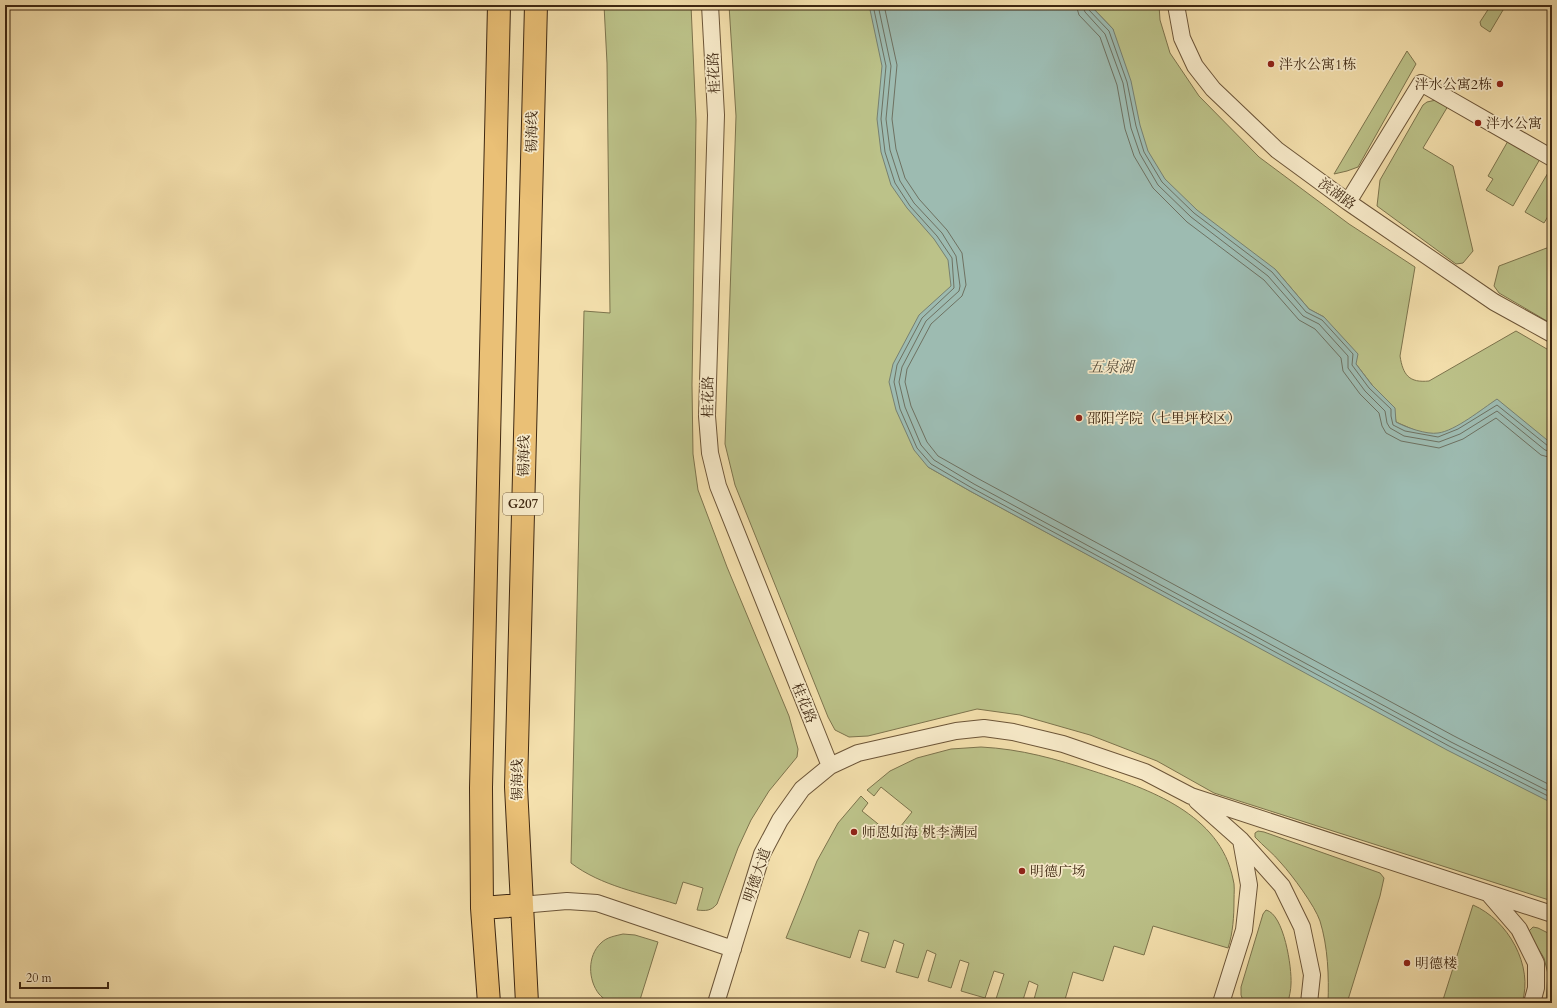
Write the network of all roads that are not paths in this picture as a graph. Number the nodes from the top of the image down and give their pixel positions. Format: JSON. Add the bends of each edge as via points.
{"nodes":[{"id":1,"x":499,"y":5,"type":"edge"},
{"id":2,"x":536,"y":5,"type":"edge"},
{"id":3,"x":710,"y":5,"type":"edge"},
{"id":4,"x":1176,"y":5,"type":"edge"},
{"id":5,"x":1552,"y":158,"type":"edge"},
{"id":6,"x":1348,"y":202,"type":"junction"},
{"id":7,"x":1552,"y":334,"type":"edge"},
{"id":8,"x":830,"y":766,"type":"junction"},
{"id":9,"x":1191,"y":796,"type":"junction"},
{"id":10,"x":1241,"y":840,"type":"junction"},
{"id":11,"x":1488,"y":893,"type":"junction"},
{"id":12,"x":521,"y":905,"type":"junction"},
{"id":13,"x":482,"y":908,"type":"junction"},
{"id":14,"x":1550,"y":914,"type":"edge"},
{"id":15,"x":733,"y":949,"type":"junction"},
{"id":16,"x":489,"y":1003,"type":"edge"},
{"id":17,"x":527,"y":1003,"type":"edge"},
{"id":18,"x":716,"y":1003,"type":"edge"},
{"id":19,"x":1221,"y":1003,"type":"edge"},
{"id":20,"x":1309,"y":1003,"type":"edge"},
{"id":21,"x":1532,"y":1003,"type":"edge"}],
"edges":[{"from":1,"to":13,"type":"highway","number":"G207","via":[[481,788]]},
{"from":2,"to":12,"type":"highway","name":"锡海线","number":"G207","via":[[516,787]]},
{"from":3,"to":8,"type":"lane","name":"桂花路","via":[[716,115],[707,416],[710,453],[718,486]]},
{"from":4,"to":6,"type":"lane","name":"滨湖路","via":[[1182,38],[1195,66],[1213,89],[1277,150]]},
{"from":5,"to":6,"type":"lane","via":[[1421,83]]},
{"from":6,"to":7,"type":"lane","name":"滨湖路","via":[[1494,302]]},
{"from":8,"to":9,"type":"lane","name":"明德大道","via":[[858,754],[956,731],[984,728],[1063,744],[1145,772]]},
{"from":8,"to":15,"type":"lane","name":"明德大道","via":[[802,789],[780,820],[762,854]]},
{"from":9,"to":10,"type":"lane"},
{"from":9,"to":11,"type":"lane"},
{"from":10,"to":19,"type":"lane","via":[[1249,885],[1244,930]]},
{"from":10,"to":20,"type":"lane","via":[[1282,886],[1302,927],[1312,975]]},
{"from":11,"to":14,"type":"lane"},
{"from":11,"to":21,"type":"lane","via":[[1519,929],[1536,963],[1536,988]]},
{"from":12,"to":13,"type":"highway"},
{"from":12,"to":15,"type":"lane","via":[[567,901],[597,903]]},
{"from":12,"to":17,"type":"highway","name":"锡海线","number":"G207"},
{"from":13,"to":16,"type":"highway","number":"G207"},
{"from":15,"to":18,"type":"lane","name":"明德大道"}]}
